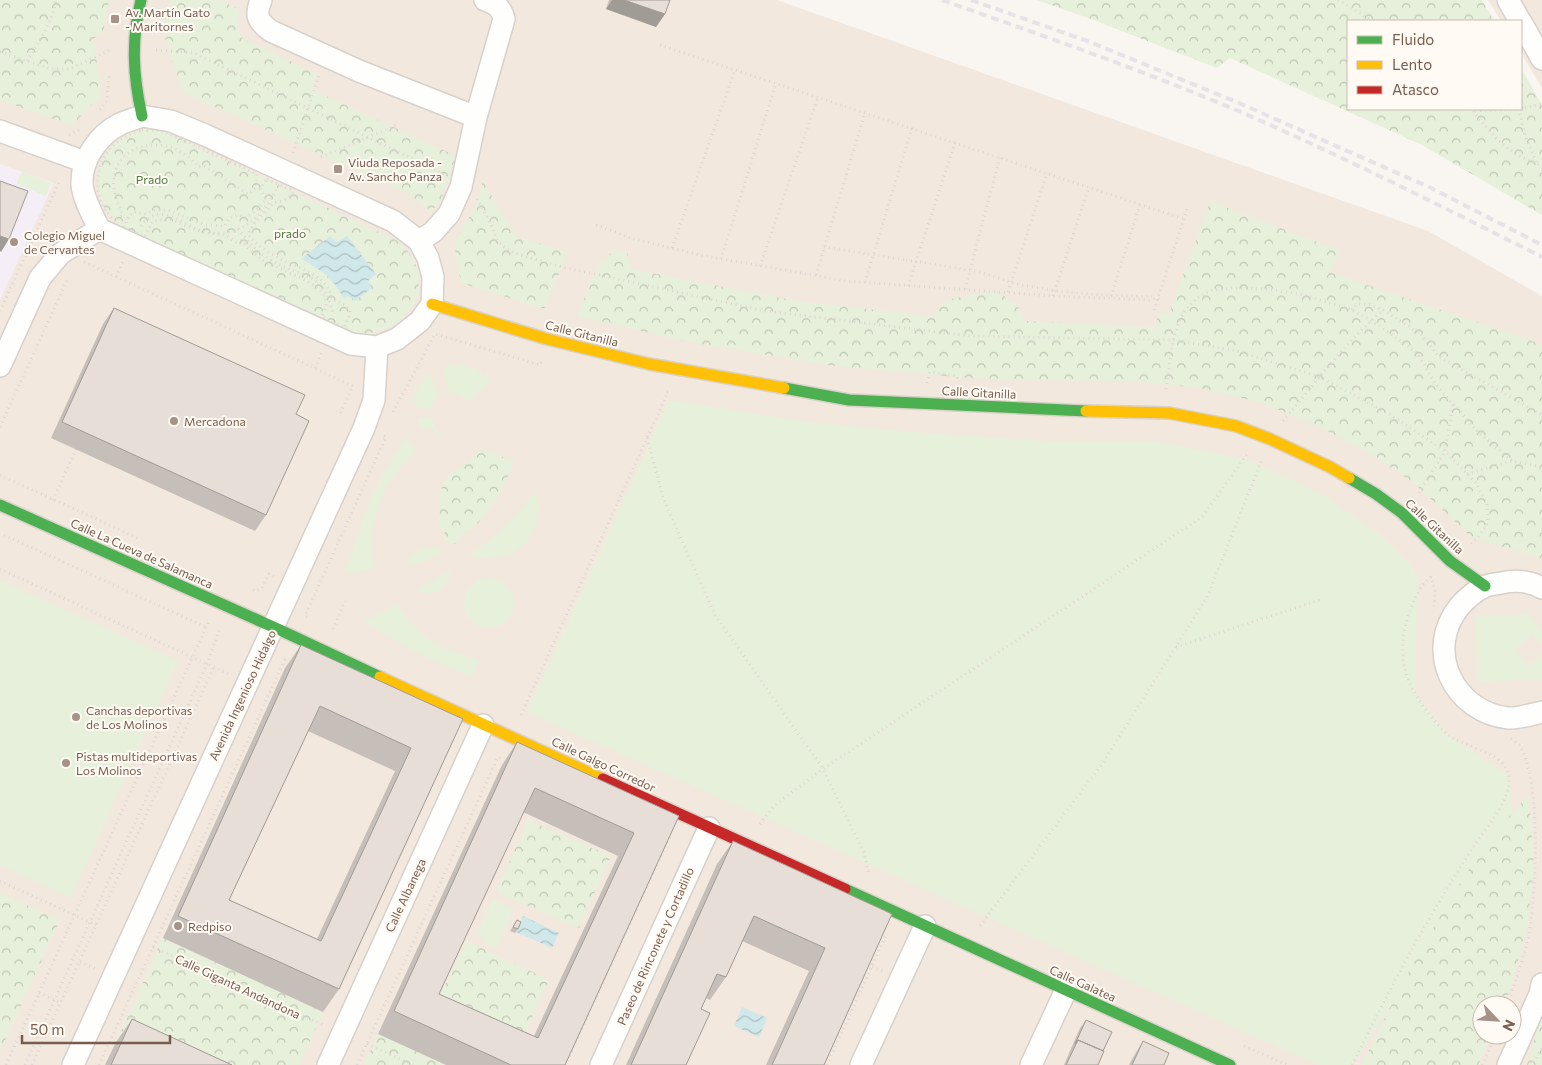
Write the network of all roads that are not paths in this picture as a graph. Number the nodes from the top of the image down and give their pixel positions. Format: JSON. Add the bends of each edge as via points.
{"nodes":[{"id":1,"x":141,"y":0,"type":"edge"},
{"id":2,"x":261,"y":0,"type":"edge"},
{"id":3,"x":485,"y":0,"type":"edge"},
{"id":4,"x":1508,"y":0,"type":"edge"},
{"id":5,"x":1520,"y":20,"type":"edge"},
{"id":6,"x":1522,"y":24,"type":"edge"},
{"id":7,"x":1542,"y":59,"type":"edge"},
{"id":8,"x":142,"y":116,"type":"junction"},
{"id":9,"x":476,"y":117,"type":"junction"},
{"id":10,"x":0,"y":131,"type":"edge"},
{"id":11,"x":85,"y":162,"type":"junction"},
{"id":12,"x":99,"y":229,"type":"junction"},
{"id":13,"x":419,"y":241,"type":"junction"},
{"id":14,"x":432,"y":304,"type":"junction"},
{"id":15,"x":377,"y":347,"type":"junction"},
{"id":16,"x":0,"y":366,"type":"edge"},
{"id":17,"x":0,"y":505,"type":"edge"},
{"id":18,"x":1486,"y":586,"type":"junction"},
{"id":19,"x":1542,"y":588,"type":"edge"},
{"id":20,"x":273,"y":627,"type":"junction"},
{"id":21,"x":1542,"y":712,"type":"edge"},
{"id":22,"x":483,"y":725,"type":"junction"},
{"id":23,"x":709,"y":828,"type":"junction"},
{"id":24,"x":925,"y":926,"type":"junction"},
{"id":25,"x":1542,"y":984,"type":"edge"},
{"id":26,"x":1066,"y":990,"type":"junction"},
{"id":27,"x":1198,"y":1058,"type":"edge"},
{"id":28,"x":73,"y":1065,"type":"edge"},
{"id":29,"x":328,"y":1065,"type":"edge"},
{"id":30,"x":601,"y":1065,"type":"edge"},
{"id":31,"x":861,"y":1065,"type":"edge"},
{"id":32,"x":1031,"y":1065,"type":"edge"},
{"id":33,"x":1230,"y":1065,"type":"edge"},
{"id":34,"x":1508,"y":1065,"type":"edge"}],
"edges":[{"from":1,"to":8,"type":"street","via":[[136,14],[132,59]]},
{"from":2,"to":9,"type":"street","via":[[258,16],[261,24],[271,31],[359,71]]},
{"from":3,"to":9,"type":"street","via":[[497,4],[504,19]]},
{"from":4,"to":5,"type":"street"},
{"from":6,"to":7,"type":"street"},
{"from":8,"to":11,"type":"street","via":[[118,125],[100,138]]},
{"from":8,"to":13,"type":"street","via":[[171,121],[282,178],[393,222]]},
{"from":9,"to":13,"type":"street","via":[[461,187],[449,214],[433,232]]},
{"from":10,"to":11,"type":"street"},
{"from":11,"to":12,"type":"street","via":[[82,185]]},
{"from":12,"to":15,"type":"street","via":[[133,238],[333,330],[352,344]]},
{"from":12,"to":16,"type":"street","via":[[60,254],[40,278]]},
{"from":13,"to":14,"type":"street","via":[[433,276]]},
{"from":14,"to":15,"type":"street","via":[[420,320],[397,339]]},
{"from":14,"to":18,"type":"street","name":"Calle Gitanilla","via":[[546,339],[649,364],[849,400],[1169,413],[1236,426],[1330,467],[1376,494],[1402,513],[1450,561]]},
{"from":15,"to":20,"type":"street","name":"Avenida Ingenioso Hidalgo","via":[[374,400],[364,428]]},
{"from":17,"to":20,"type":"street","name":"Calle La Cueva de Salamanca"},
{"from":18,"to":19,"type":"street","via":[[1513,580]]},
{"from":18,"to":21,"type":"street","via":[[1466,599],[1453,615],[1444,645],[1449,676],[1465,700],[1485,713],[1510,719]]},
{"from":20,"to":22,"type":"street","name":"Calle Galgo Corredor"},
{"from":20,"to":28,"type":"street","name":"Avenida Ingenioso Hidalgo"},
{"from":22,"to":23,"type":"street","name":"Calle Galgo Corredor"},
{"from":22,"to":29,"type":"street","name":"Calle Albanega"},
{"from":23,"to":24,"type":"street","name":"Calle Galgo Corredor"},
{"from":23,"to":30,"type":"street","name":"Paseo de Rinconete y Cortadillo"},
{"from":24,"to":26,"type":"street","name":"Calle Galatea"},
{"from":24,"to":31,"type":"street"},
{"from":25,"to":34,"type":"street"},
{"from":26,"to":27,"type":"street","name":"Calle Galatea"},
{"from":26,"to":32,"type":"street"},
{"from":27,"to":33,"type":"street","name":"Calle Galatea"}]}
